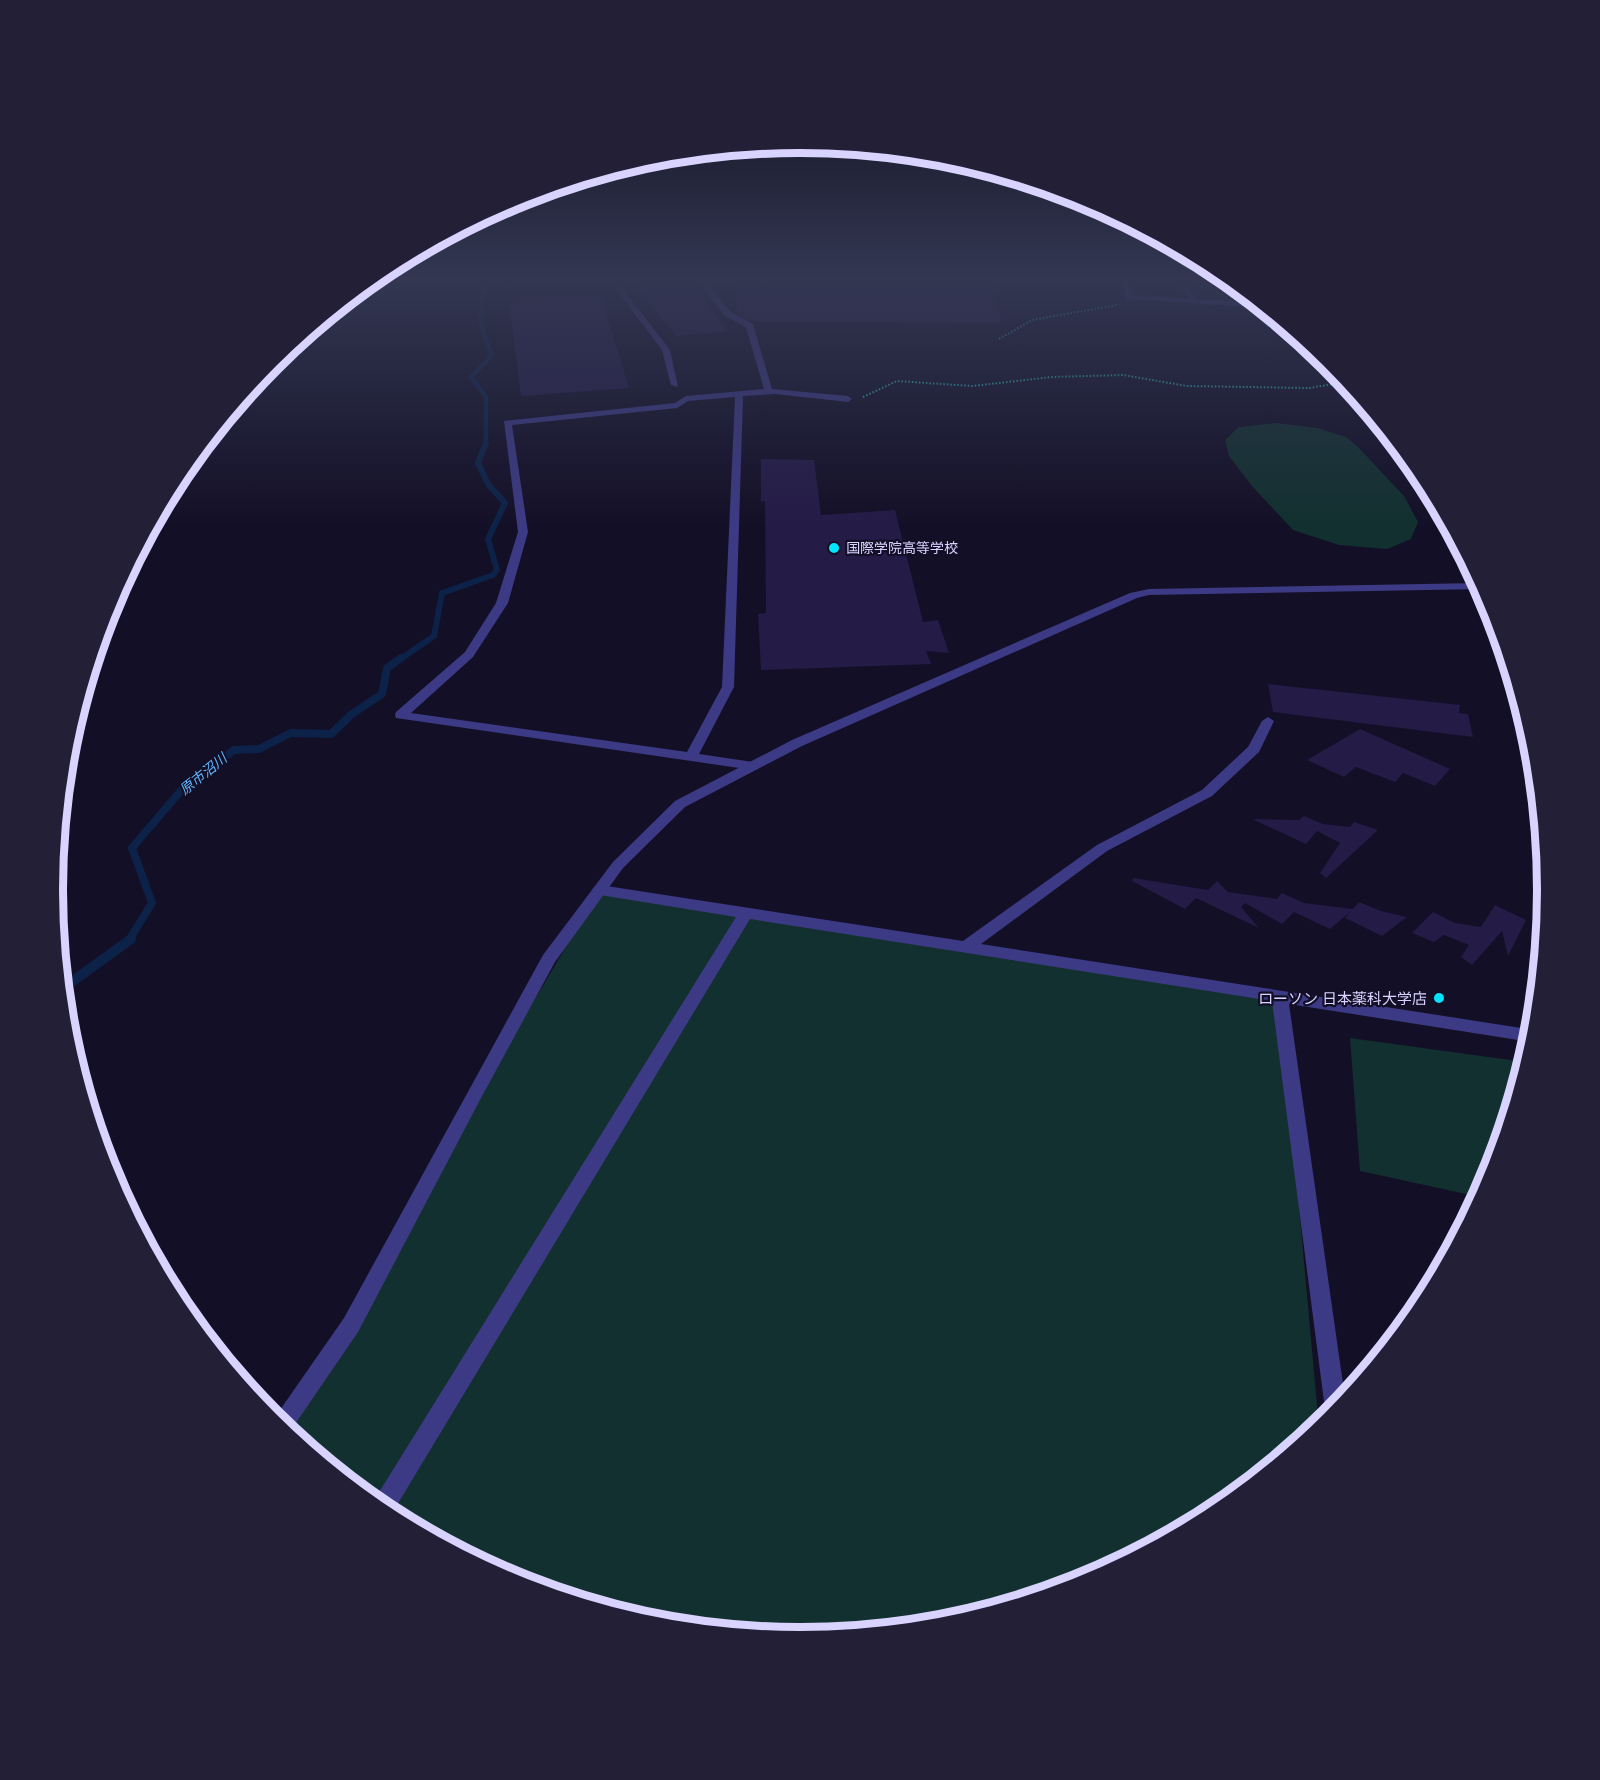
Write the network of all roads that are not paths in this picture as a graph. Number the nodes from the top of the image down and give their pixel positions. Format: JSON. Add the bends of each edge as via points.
{"nodes":[{"id":1,"x":669,"y":361,"type":"edge"},
{"id":2,"x":760,"y":361,"type":"edge"},
{"id":3,"x":675,"y":385,"type":"dead end"},
{"id":4,"x":769,"y":392,"type":"junction"},
{"id":5,"x":739,"y":394,"type":"junction"},
{"id":6,"x":848,"y":399,"type":"road end"},
{"id":7,"x":1471,"y":586,"type":"edge"},
{"id":8,"x":1268,"y":721,"type":"dead end"},
{"id":9,"x":691,"y":757,"type":"junction"},
{"id":10,"x":753,"y":766,"type":"junction"},
{"id":11,"x":600,"y":890,"type":"junction"},
{"id":12,"x":746,"y":914,"type":"junction"},
{"id":13,"x":965,"y":948,"type":"junction"},
{"id":14,"x":1280,"y":998,"type":"junction"},
{"id":15,"x":1523,"y":1034,"type":"edge"},
{"id":16,"x":1334,"y":1397,"type":"edge"},
{"id":17,"x":286,"y":1418,"type":"edge"},
{"id":18,"x":387,"y":1500,"type":"edge"}],
"edges":[{"from":1,"to":3,"type":"street"},
{"from":2,"to":4,"type":"street"},
{"from":4,"to":5,"type":"street"},
{"from":4,"to":6,"type":"street"},
{"from":5,"to":9,"type":"street","via":[[728,687]]},
{"from":5,"to":9,"type":"street","via":[[686,399],[677,405],[507,423],[523,532],[502,603],[469,654],[401,716]]},
{"from":7,"to":10,"type":"street","via":[[1134,595]]},
{"from":8,"to":13,"type":"street","via":[[1254,749],[1207,793],[1102,848]]},
{"from":9,"to":10,"type":"street"},
{"from":10,"to":11,"type":"street","via":[[680,804],[618,865]]},
{"from":11,"to":12,"type":"street"},
{"from":11,"to":17,"type":"street","via":[[549,959],[351,1325]]},
{"from":12,"to":13,"type":"street"},
{"from":12,"to":18,"type":"street"},
{"from":13,"to":14,"type":"street"},
{"from":14,"to":15,"type":"street"},
{"from":14,"to":16,"type":"street"}]}
